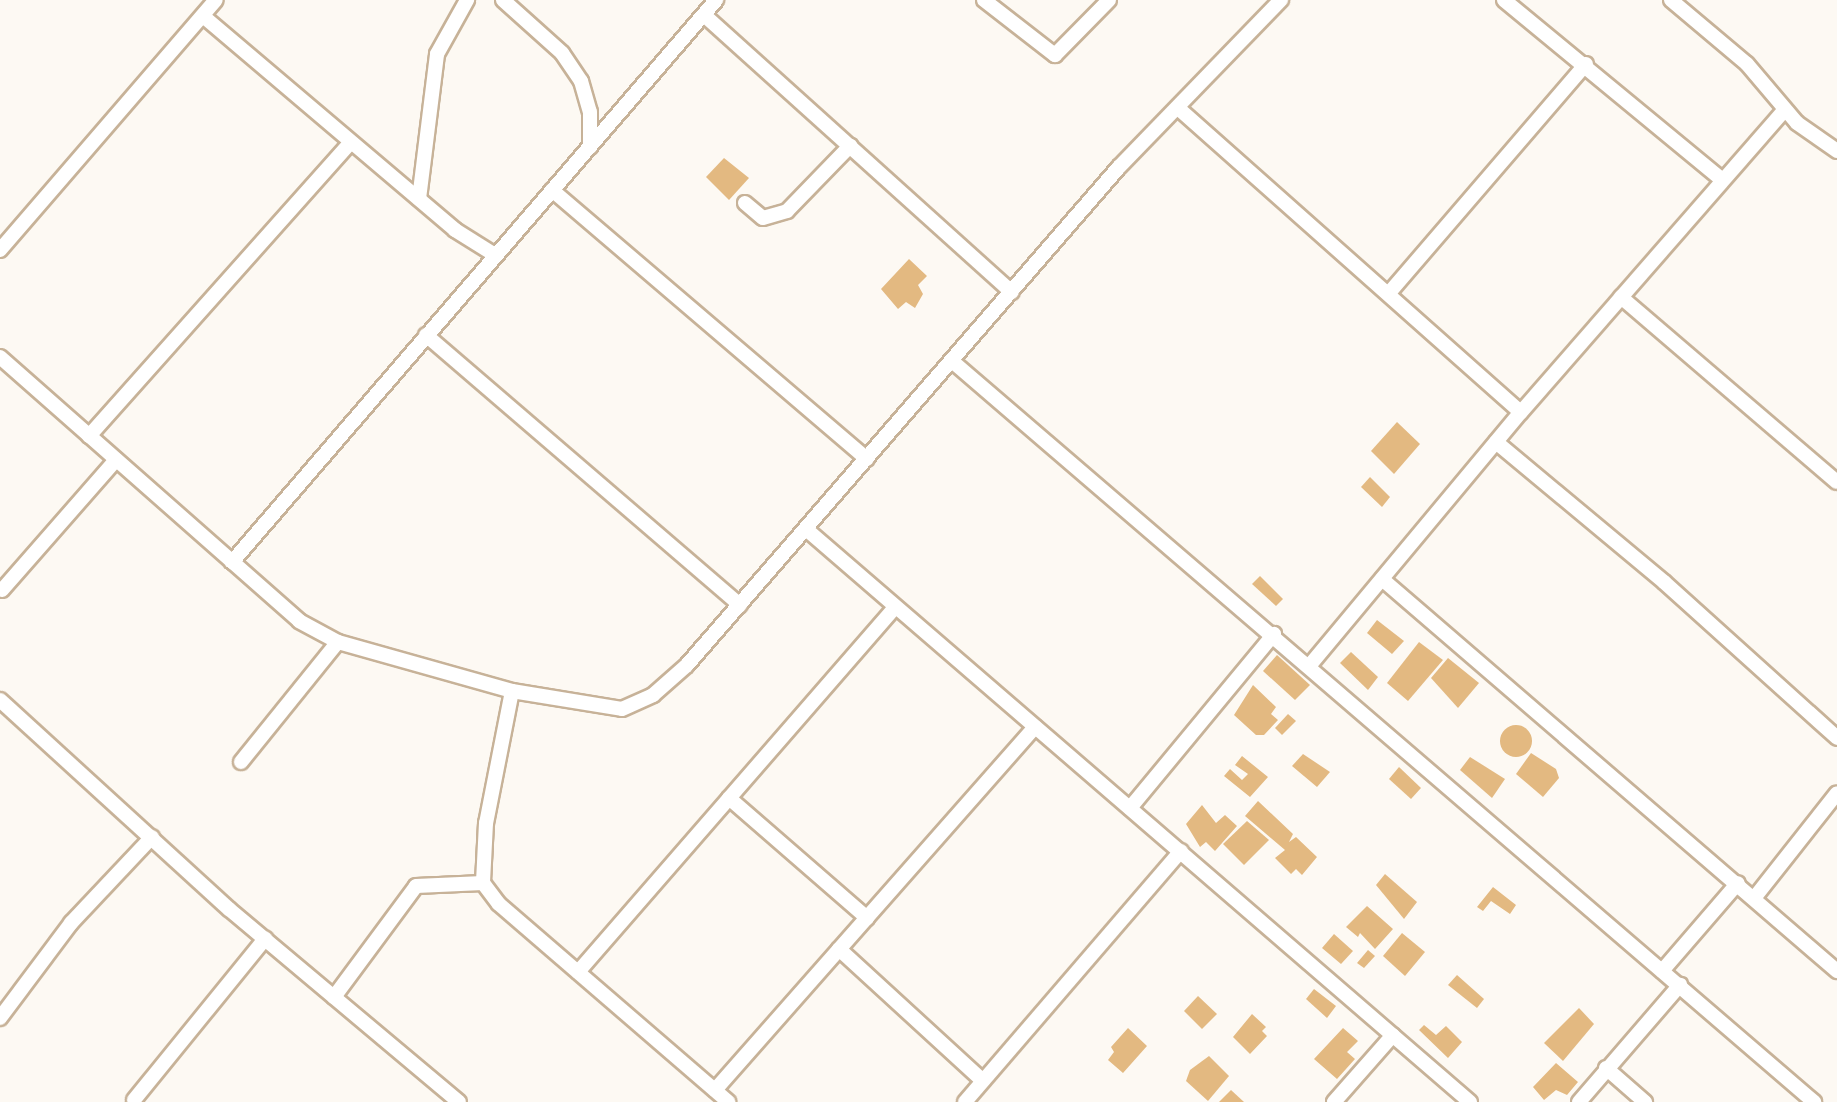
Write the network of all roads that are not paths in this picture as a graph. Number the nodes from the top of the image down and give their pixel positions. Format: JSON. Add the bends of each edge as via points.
{"nodes":[{"id":1,"x":216,"y":0,"type":"edge"},
{"id":2,"x":467,"y":0,"type":"edge"},
{"id":3,"x":503,"y":0,"type":"edge"},
{"id":4,"x":716,"y":0,"type":"edge"},
{"id":5,"x":984,"y":0,"type":"edge"},
{"id":6,"x":1109,"y":0,"type":"edge"},
{"id":7,"x":1281,"y":0,"type":"edge"},
{"id":8,"x":1504,"y":0,"type":"edge"},
{"id":9,"x":1671,"y":0,"type":"edge"},
{"id":10,"x":704,"y":15,"type":"junction"},
{"id":11,"x":203,"y":16,"type":"junction"},
{"id":12,"x":1586,"y":64,"type":"junction"},
{"id":13,"x":1178,"y":108,"type":"junction"},
{"id":14,"x":1784,"y":110,"type":"junction"},
{"id":15,"x":350,"y":143,"type":"junction"},
{"id":16,"x":850,"y":146,"type":"junction"},
{"id":17,"x":590,"y":147,"type":"junction"},
{"id":18,"x":1837,"y":151,"type":"edge"},
{"id":19,"x":1723,"y":180,"type":"junction"},
{"id":20,"x":552,"y":190,"type":"junction"},
{"id":21,"x":419,"y":199,"type":"junction"},
{"id":22,"x":745,"y":204,"type":"dead end"},
{"id":23,"x":0,"y":250,"type":"edge"},
{"id":24,"x":495,"y":256,"type":"junction"},
{"id":25,"x":1012,"y":292,"type":"junction"},
{"id":26,"x":1389,"y":293,"type":"junction"},
{"id":27,"x":1621,"y":297,"type":"junction"},
{"id":28,"x":426,"y":335,"type":"junction"},
{"id":29,"x":0,"y":357,"type":"edge"},
{"id":30,"x":952,"y":361,"type":"junction"},
{"id":31,"x":1521,"y":412,"type":"junction"},
{"id":32,"x":89,"y":436,"type":"junction"},
{"id":33,"x":1496,"y":442,"type":"junction"},
{"id":34,"x":867,"y":459,"type":"junction"},
{"id":35,"x":116,"y":460,"type":"junction"},
{"id":36,"x":1837,"y":482,"type":"edge"},
{"id":37,"x":806,"y":529,"type":"junction"},
{"id":38,"x":232,"y":562,"type":"junction"},
{"id":39,"x":1382,"y":579,"type":"junction"},
{"id":40,"x":2,"y":590,"type":"dead end"},
{"id":41,"x":740,"y":605,"type":"junction"},
{"id":42,"x":894,"y":608,"type":"junction"},
{"id":43,"x":1274,"y":634,"type":"junction"},
{"id":44,"x":338,"y":642,"type":"junction"},
{"id":45,"x":1310,"y":665,"type":"junction"},
{"id":46,"x":512,"y":691,"type":"junction"},
{"id":47,"x":0,"y":700,"type":"edge"},
{"id":48,"x":1035,"y":727,"type":"junction"},
{"id":49,"x":1837,"y":738,"type":"edge"},
{"id":50,"x":241,"y":762,"type":"dead end"},
{"id":51,"x":1837,"y":793,"type":"edge"},
{"id":52,"x":729,"y":798,"type":"junction"},
{"id":53,"x":1130,"y":808,"type":"junction"},
{"id":54,"x":152,"y":836,"type":"junction"},
{"id":55,"x":1181,"y":851,"type":"junction"},
{"id":56,"x":483,"y":883,"type":"junction"},
{"id":57,"x":1738,"y":883,"type":"junction"},
{"id":58,"x":1755,"y":897,"type":"junction"},
{"id":59,"x":867,"y":918,"type":"junction"},
{"id":60,"x":265,"y":939,"type":"junction"},
{"id":61,"x":839,"y":949,"type":"junction"},
{"id":62,"x":578,"y":971,"type":"junction"},
{"id":63,"x":1662,"y":971,"type":"junction"},
{"id":64,"x":1837,"y":971,"type":"edge"},
{"id":65,"x":1680,"y":985,"type":"junction"},
{"id":66,"x":334,"y":997,"type":"junction"},
{"id":67,"x":0,"y":1018,"type":"edge"},
{"id":68,"x":1392,"y":1035,"type":"junction"},
{"id":69,"x":1606,"y":1068,"type":"junction"},
{"id":70,"x":983,"y":1081,"type":"junction"},
{"id":71,"x":715,"y":1090,"type":"junction"},
{"id":72,"x":134,"y":1100,"type":"dead end"},
{"id":73,"x":459,"y":1102,"type":"edge"},
{"id":74,"x":728,"y":1102,"type":"edge"},
{"id":75,"x":965,"y":1102,"type":"edge"},
{"id":76,"x":1334,"y":1102,"type":"edge"},
{"id":77,"x":1470,"y":1102,"type":"edge"},
{"id":78,"x":1578,"y":1102,"type":"edge"},
{"id":79,"x":1645,"y":1102,"type":"edge"},
{"id":80,"x":1814,"y":1102,"type":"edge"}],
"edges":[{"from":1,"to":11,"type":"street"},
{"from":2,"to":21,"type":"street","via":[[437,54]]},
{"from":3,"to":17,"type":"street","via":[[562,53],[581,81],[590,111]]},
{"from":4,"to":10,"type":"street"},
{"from":5,"to":6,"type":"street","via":[[1055,55]]},
{"from":7,"to":13,"type":"street"},
{"from":8,"to":12,"type":"street"},
{"from":9,"to":14,"type":"street","via":[[1747,64]]},
{"from":10,"to":16,"type":"street"},
{"from":10,"to":17,"type":"street"},
{"from":11,"to":15,"type":"street"},
{"from":11,"to":23,"type":"street"},
{"from":12,"to":19,"type":"street"},
{"from":12,"to":26,"type":"street"},
{"from":13,"to":25,"type":"street"},
{"from":13,"to":26,"type":"street"},
{"from":14,"to":18,"type":"street"},
{"from":14,"to":19,"type":"street"},
{"from":15,"to":21,"type":"street"},
{"from":15,"to":32,"type":"street"},
{"from":16,"to":22,"type":"street","via":[[787,211],[763,218]]},
{"from":16,"to":25,"type":"street"},
{"from":17,"to":20,"type":"street"},
{"from":19,"to":27,"type":"street"},
{"from":20,"to":24,"type":"street"},
{"from":20,"to":34,"type":"street"},
{"from":21,"to":24,"type":"street"},
{"from":24,"to":28,"type":"street"},
{"from":25,"to":30,"type":"street"},
{"from":26,"to":31,"type":"street"},
{"from":27,"to":31,"type":"street"},
{"from":27,"to":36,"type":"street"},
{"from":28,"to":38,"type":"street"},
{"from":28,"to":41,"type":"street"},
{"from":29,"to":32,"type":"street"},
{"from":30,"to":34,"type":"street"},
{"from":30,"to":43,"type":"street"},
{"from":31,"to":33,"type":"street"},
{"from":32,"to":35,"type":"street"},
{"from":33,"to":39,"type":"street"},
{"from":33,"to":49,"type":"street","via":[[1696,609]]},
{"from":34,"to":37,"type":"street"},
{"from":35,"to":38,"type":"street"},
{"from":35,"to":40,"type":"street"},
{"from":37,"to":41,"type":"street"},
{"from":37,"to":42,"type":"street"},
{"from":38,"to":44,"type":"street","via":[[299,621]]},
{"from":39,"to":45,"type":"street"},
{"from":39,"to":57,"type":"street"},
{"from":41,"to":46,"type":"street","via":[[687,666],[653,695],[622,709]]},
{"from":42,"to":48,"type":"street"},
{"from":42,"to":52,"type":"street"},
{"from":43,"to":45,"type":"street"},
{"from":43,"to":53,"type":"street"},
{"from":44,"to":46,"type":"street"},
{"from":44,"to":50,"type":"street"},
{"from":45,"to":63,"type":"street"},
{"from":46,"to":56,"type":"street","via":[[486,823]]},
{"from":47,"to":54,"type":"street"},
{"from":48,"to":53,"type":"street"},
{"from":48,"to":59,"type":"street"},
{"from":51,"to":58,"type":"street"},
{"from":52,"to":59,"type":"street"},
{"from":52,"to":62,"type":"street"},
{"from":53,"to":55,"type":"street"},
{"from":54,"to":60,"type":"street"},
{"from":54,"to":67,"type":"street","via":[[71,923]]},
{"from":55,"to":68,"type":"street"},
{"from":55,"to":70,"type":"street"},
{"from":56,"to":62,"type":"street"},
{"from":56,"to":66,"type":"street","via":[[416,886]]},
{"from":57,"to":58,"type":"street"},
{"from":57,"to":63,"type":"street"},
{"from":58,"to":64,"type":"street"},
{"from":59,"to":61,"type":"street"},
{"from":60,"to":66,"type":"street"},
{"from":60,"to":72,"type":"street"},
{"from":61,"to":70,"type":"street"},
{"from":61,"to":71,"type":"street"},
{"from":62,"to":71,"type":"street"},
{"from":63,"to":65,"type":"street"},
{"from":65,"to":69,"type":"street"},
{"from":65,"to":80,"type":"street"},
{"from":66,"to":73,"type":"street"},
{"from":68,"to":76,"type":"street"},
{"from":68,"to":77,"type":"street"},
{"from":69,"to":78,"type":"street"},
{"from":69,"to":79,"type":"street"},
{"from":70,"to":75,"type":"street"},
{"from":71,"to":74,"type":"street"}]}
